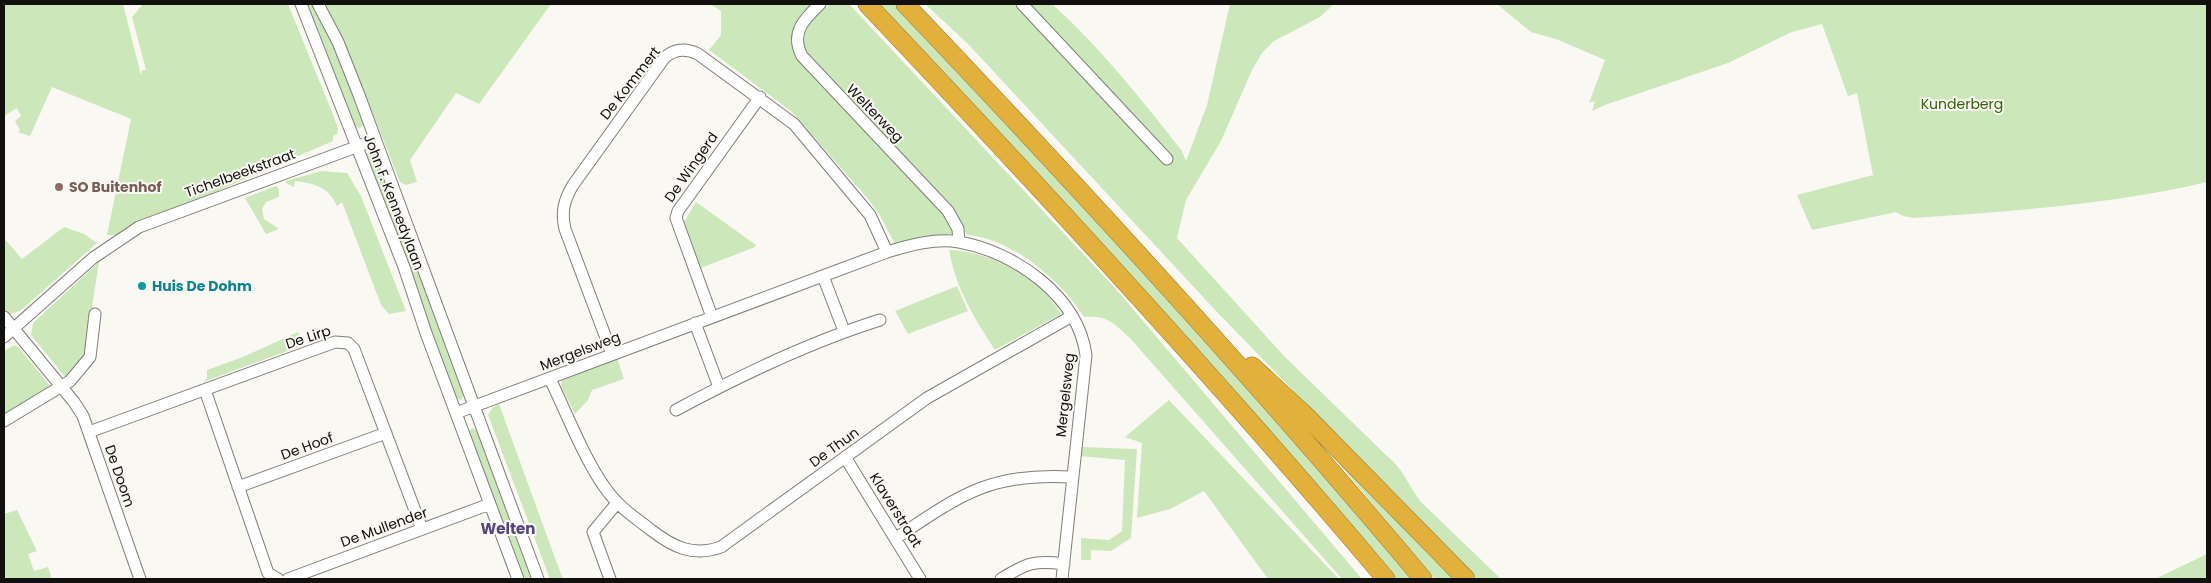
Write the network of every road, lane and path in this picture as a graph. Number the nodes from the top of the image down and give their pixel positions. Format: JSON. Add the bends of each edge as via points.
{"nodes":[{"id":1,"x":300,"y":4,"type":"edge"},
{"id":2,"x":318,"y":4,"type":"edge"},
{"id":3,"x":866,"y":4,"type":"edge"},
{"id":4,"x":905,"y":4,"type":"edge"},
{"id":5,"x":1022,"y":4,"type":"edge"},
{"id":6,"x":817,"y":7,"type":"edge"},
{"id":7,"x":760,"y":97,"type":"junction"},
{"id":8,"x":375,"y":140,"type":"junction"},
{"id":9,"x":356,"y":146,"type":"junction"},
{"id":10,"x":1167,"y":159,"type":"dead end"},
{"id":11,"x":958,"y":242,"type":"junction"},
{"id":12,"x":887,"y":252,"type":"junction"},
{"id":13,"x":823,"y":276,"type":"junction"},
{"id":14,"x":95,"y":314,"type":"dead end"},
{"id":15,"x":1072,"y":316,"type":"junction"},
{"id":16,"x":4,"y":317,"type":"edge"},
{"id":17,"x":712,"y":317,"type":"junction"},
{"id":18,"x":880,"y":320,"type":"dead end"},
{"id":19,"x":695,"y":324,"type":"junction"},
{"id":20,"x":1204,"y":325,"type":"junction"},
{"id":21,"x":13,"y":328,"type":"junction"},
{"id":22,"x":844,"y":331,"type":"junction"},
{"id":23,"x":4,"y":337,"type":"edge"},
{"id":24,"x":612,"y":354,"type":"junction"},
{"id":25,"x":550,"y":378,"type":"junction"},
{"id":26,"x":62,"y":387,"type":"junction"},
{"id":27,"x":719,"y":387,"type":"junction"},
{"id":28,"x":205,"y":390,"type":"junction"},
{"id":29,"x":475,"y":406,"type":"junction"},
{"id":30,"x":676,"y":410,"type":"dead end"},
{"id":31,"x":456,"y":413,"type":"junction"},
{"id":32,"x":4,"y":421,"type":"edge"},
{"id":33,"x":90,"y":432,"type":"junction"},
{"id":34,"x":386,"y":433,"type":"junction"},
{"id":35,"x":845,"y":457,"type":"junction"},
{"id":36,"x":1072,"y":477,"type":"junction"},
{"id":37,"x":238,"y":488,"type":"junction"},
{"id":38,"x":617,"y":503,"type":"junction"},
{"id":39,"x":490,"y":504,"type":"junction"},
{"id":40,"x":422,"y":529,"type":"junction"},
{"id":41,"x":896,"y":538,"type":"junction"},
{"id":42,"x":1064,"y":564,"type":"junction"},
{"id":43,"x":140,"y":579,"type":"edge"},
{"id":44,"x":278,"y":579,"type":"edge"},
{"id":45,"x":288,"y":579,"type":"edge"},
{"id":46,"x":518,"y":579,"type":"edge"},
{"id":47,"x":538,"y":579,"type":"edge"},
{"id":48,"x":610,"y":579,"type":"edge"},
{"id":49,"x":920,"y":579,"type":"edge"},
{"id":50,"x":1001,"y":579,"type":"edge"},
{"id":51,"x":1062,"y":579,"type":"edge"},
{"id":52,"x":1386,"y":579,"type":"edge"},
{"id":53,"x":1422,"y":579,"type":"edge"},
{"id":54,"x":1466,"y":579,"type":"edge"}],
"edges":[{"from":1,"to":9,"type":"street","name":"John F. Kennedylaan"},
{"from":2,"to":8,"type":"street","name":"John F. Kennedylaan","via":[[338,42]]},
{"from":3,"to":52,"type":"highway","via":[[1149,306]]},
{"from":4,"to":20,"type":"highway"},
{"from":5,"to":10,"type":"street"},
{"from":6,"to":11,"type":"street","name":"Welterweg","via":[[803,21],[797,34],[802,56],[944,207],[958,229]]},
{"from":7,"to":12,"type":"street","name":"De Kommert","via":[[794,124],[870,214]]},
{"from":7,"to":17,"type":"street","name":"De Wingerd","via":[[676,218]]},
{"from":7,"to":24,"type":"street","name":"De Kommert","via":[[693,52],[684,50],[669,54],[566,197],[563,210],[566,230]]},
{"from":8,"to":9,"type":"street","name":"Tichelbeekstraat"},
{"from":8,"to":29,"type":"street","name":"John F. Kennedylaan"},
{"from":9,"to":21,"type":"street","name":"Tichelbeekstraat","via":[[139,227],[93,258]]},
{"from":9,"to":31,"type":"street","name":"John F. Kennedylaan"},
{"from":11,"to":12,"type":"street","name":"Mergelsweg","via":[[930,242]]},
{"from":11,"to":15,"type":"street","name":"Mergelsweg","via":[[991,251],[1022,267]]},
{"from":12,"to":13,"type":"street","name":"Mergelsweg"},
{"from":13,"to":17,"type":"street","name":"Mergelsweg"},
{"from":13,"to":22,"type":"street"},
{"from":14,"to":26,"type":"street","via":[[90,356]]},
{"from":15,"to":35,"type":"street","name":"De Thun","via":[[927,398]]},
{"from":15,"to":36,"type":"street","name":"Mergelsweg","via":[[1084,341],[1086,355]]},
{"from":16,"to":21,"type":"street","name":"De Doom"},
{"from":17,"to":19,"type":"street","name":"Mergelsweg"},
{"from":18,"to":22,"type":"street"},
{"from":19,"to":24,"type":"street","name":"Mergelsweg"},
{"from":19,"to":27,"type":"street"},
{"from":20,"to":53,"type":"highway"},
{"from":20,"to":54,"type":"highway","via":[[1277,388]]},
{"from":21,"to":23,"type":"street","name":"Tichelbeekstraat"},
{"from":21,"to":26,"type":"street","name":"De Doom"},
{"from":22,"to":27,"type":"street"},
{"from":24,"to":25,"type":"street","name":"Mergelsweg"},
{"from":25,"to":29,"type":"street","name":"Mergelsweg"},
{"from":25,"to":38,"type":"street","name":"De Thun","via":[[599,480]]},
{"from":26,"to":32,"type":"street"},
{"from":26,"to":33,"type":"street","name":"De Doom","via":[[83,416]]},
{"from":27,"to":30,"type":"street"},
{"from":28,"to":33,"type":"street","name":"De Lirp"},
{"from":28,"to":34,"type":"street","name":"De Lirp","via":[[335,342],[344,342],[354,349]]},
{"from":28,"to":37,"type":"street"},
{"from":29,"to":31,"type":"street"},
{"from":29,"to":47,"type":"street","name":"John F. Kennedylaan"},
{"from":31,"to":39,"type":"street","name":"John F. Kennedylaan"},
{"from":33,"to":43,"type":"street","name":"De Doom"},
{"from":34,"to":37,"type":"street","name":"De Hoof"},
{"from":34,"to":40,"type":"street","name":"De Lirp"},
{"from":35,"to":38,"type":"street","name":"De Thun","via":[[721,547],[708,551],[676,547]]},
{"from":35,"to":41,"type":"street","name":"Klaverstraat"},
{"from":36,"to":41,"type":"street","via":[[1038,475],[985,486],[949,503]]},
{"from":36,"to":42,"type":"street","name":"Mergelsweg"},
{"from":37,"to":44,"type":"street","via":[[268,573]]},
{"from":38,"to":48,"type":"street","via":[[592,532]]},
{"from":39,"to":40,"type":"street","name":"De Mullender"},
{"from":39,"to":46,"type":"street","name":"John F. Kennedylaan"},
{"from":40,"to":45,"type":"street","name":"De Mullender"},
{"from":41,"to":49,"type":"street","name":"Klaverstraat"},
{"from":42,"to":50,"type":"street","via":[[1026,564]]},
{"from":42,"to":51,"type":"street","name":"Mergelsweg"}]}
